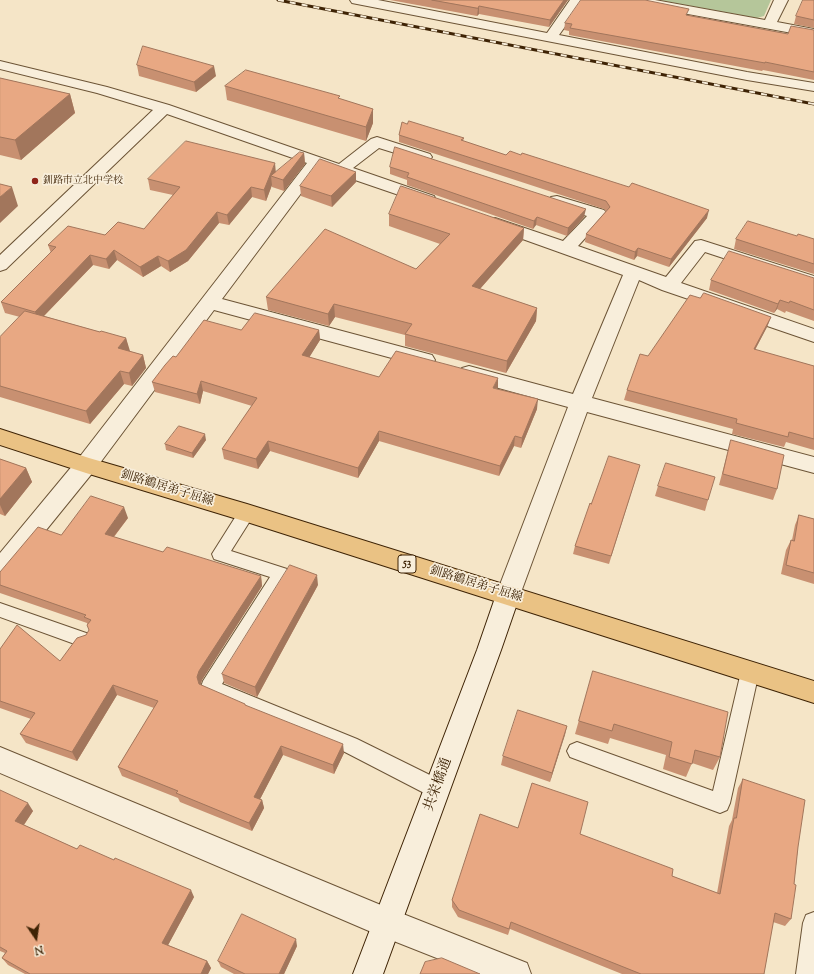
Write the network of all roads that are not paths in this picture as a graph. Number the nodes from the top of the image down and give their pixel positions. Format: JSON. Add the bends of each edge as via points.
{"nodes":[{"id":1,"x":357,"y":0,"type":"edge"},
{"id":2,"x":577,"y":0,"type":"edge"},
{"id":3,"x":633,"y":0,"type":"edge"},
{"id":4,"x":781,"y":0,"type":"edge"},
{"id":5,"x":769,"y":25,"type":"junction"},
{"id":6,"x":814,"y":33,"type":"edge"},
{"id":7,"x":551,"y":37,"type":"junction"},
{"id":8,"x":0,"y":64,"type":"edge"},
{"id":9,"x":814,"y":87,"type":"edge"},
{"id":10,"x":164,"y":108,"type":"junction"},
{"id":11,"x":317,"y":161,"type":"junction"},
{"id":12,"x":436,"y":161,"type":"edge"},
{"id":13,"x":341,"y":170,"type":"junction"},
{"id":14,"x":539,"y":195,"type":"edge"},
{"id":15,"x":439,"y":204,"type":"edge"},
{"id":16,"x":477,"y":217,"type":"edge"},
{"id":17,"x":568,"y":248,"type":"junction"},
{"id":18,"x":0,"y":265,"type":"edge"},
{"id":19,"x":633,"y":273,"type":"junction"},
{"id":20,"x":814,"y":282,"type":"edge"},
{"id":21,"x":669,"y":286,"type":"junction"},
{"id":22,"x":209,"y":302,"type":"junction"},
{"id":23,"x":814,"y":336,"type":"edge"},
{"id":24,"x":580,"y":402,"type":"junction"},
{"id":25,"x":0,"y":438,"type":"edge"},
{"id":26,"x":86,"y":465,"type":"junction"},
{"id":27,"x":814,"y":465,"type":"edge"},
{"id":28,"x":247,"y":513,"type":"junction"},
{"id":29,"x":0,"y":570,"type":"edge"},
{"id":30,"x":508,"y":595,"type":"junction"},
{"id":31,"x":0,"y":610,"type":"edge"},
{"id":32,"x":83,"y":639,"type":"edge"},
{"id":33,"x":750,"y":672,"type":"junction"},
{"id":34,"x":814,"y":692,"type":"edge"},
{"id":35,"x":577,"y":751,"type":"dead end"},
{"id":36,"x":0,"y":760,"type":"edge"},
{"id":37,"x":437,"y":789,"type":"junction"},
{"id":38,"x":387,"y":924,"type":"junction"},
{"id":39,"x":814,"y":924,"type":"edge"},
{"id":40,"x":368,"y":974,"type":"edge"},
{"id":41,"x":516,"y":974,"type":"edge"},
{"id":42,"x":807,"y":974,"type":"edge"}],
"edges":[{"from":1,"to":7,"type":"street"},
{"from":2,"to":7,"type":"street"},
{"from":3,"to":5,"type":"street"},
{"from":4,"to":5,"type":"street"},
{"from":5,"to":6,"type":"street"},
{"from":7,"to":9,"type":"street"},
{"from":8,"to":10,"type":"street"},
{"from":10,"to":11,"type":"street"},
{"from":10,"to":18,"type":"street"},
{"from":11,"to":13,"type":"street"},
{"from":11,"to":22,"type":"street"},
{"from":12,"to":13,"type":"street","via":[[376,142]]},
{"from":13,"to":15,"type":"street"},
{"from":14,"to":17,"type":"street","via":[[598,214]]},
{"from":16,"to":17,"type":"street"},
{"from":17,"to":19,"type":"street"},
{"from":19,"to":21,"type":"street"},
{"from":19,"to":24,"type":"street","name":"共栄橋通"},
{"from":20,"to":21,"type":"street","via":[[701,245]]},
{"from":21,"to":23,"type":"street"},
{"from":22,"to":24,"type":"street"},
{"from":22,"to":26,"type":"street"},
{"from":24,"to":27,"type":"street"},
{"from":24,"to":30,"type":"street","name":"共栄橋通"},
{"from":25,"to":26,"type":"main road","name":"釧路鶴居弟子屈線","number":"53"},
{"from":26,"to":28,"type":"main road","name":"釧路鶴居弟子屈線","number":"53"},
{"from":26,"to":29,"type":"street"},
{"from":28,"to":30,"type":"main road","name":"釧路鶴居弟子屈線","number":"53"},
{"from":28,"to":37,"type":"lane","via":[[220,554],[280,574],[210,688],[350,746]]},
{"from":30,"to":33,"type":"main road","name":"釧路鶴居弟子屈線","number":"53"},
{"from":30,"to":37,"type":"street","name":"共栄橋通"},
{"from":31,"to":32,"type":"lane"},
{"from":33,"to":34,"type":"main road","name":"釧路鶴居弟子屈線","number":"53"},
{"from":33,"to":35,"type":"lane","via":[[720,803]]},
{"from":36,"to":38,"type":"street"},
{"from":37,"to":38,"type":"street","name":"共栄橋通"},
{"from":38,"to":40,"type":"street","name":"共栄橋通"},
{"from":38,"to":41,"type":"street"},
{"from":39,"to":42,"type":"lane"}]}
